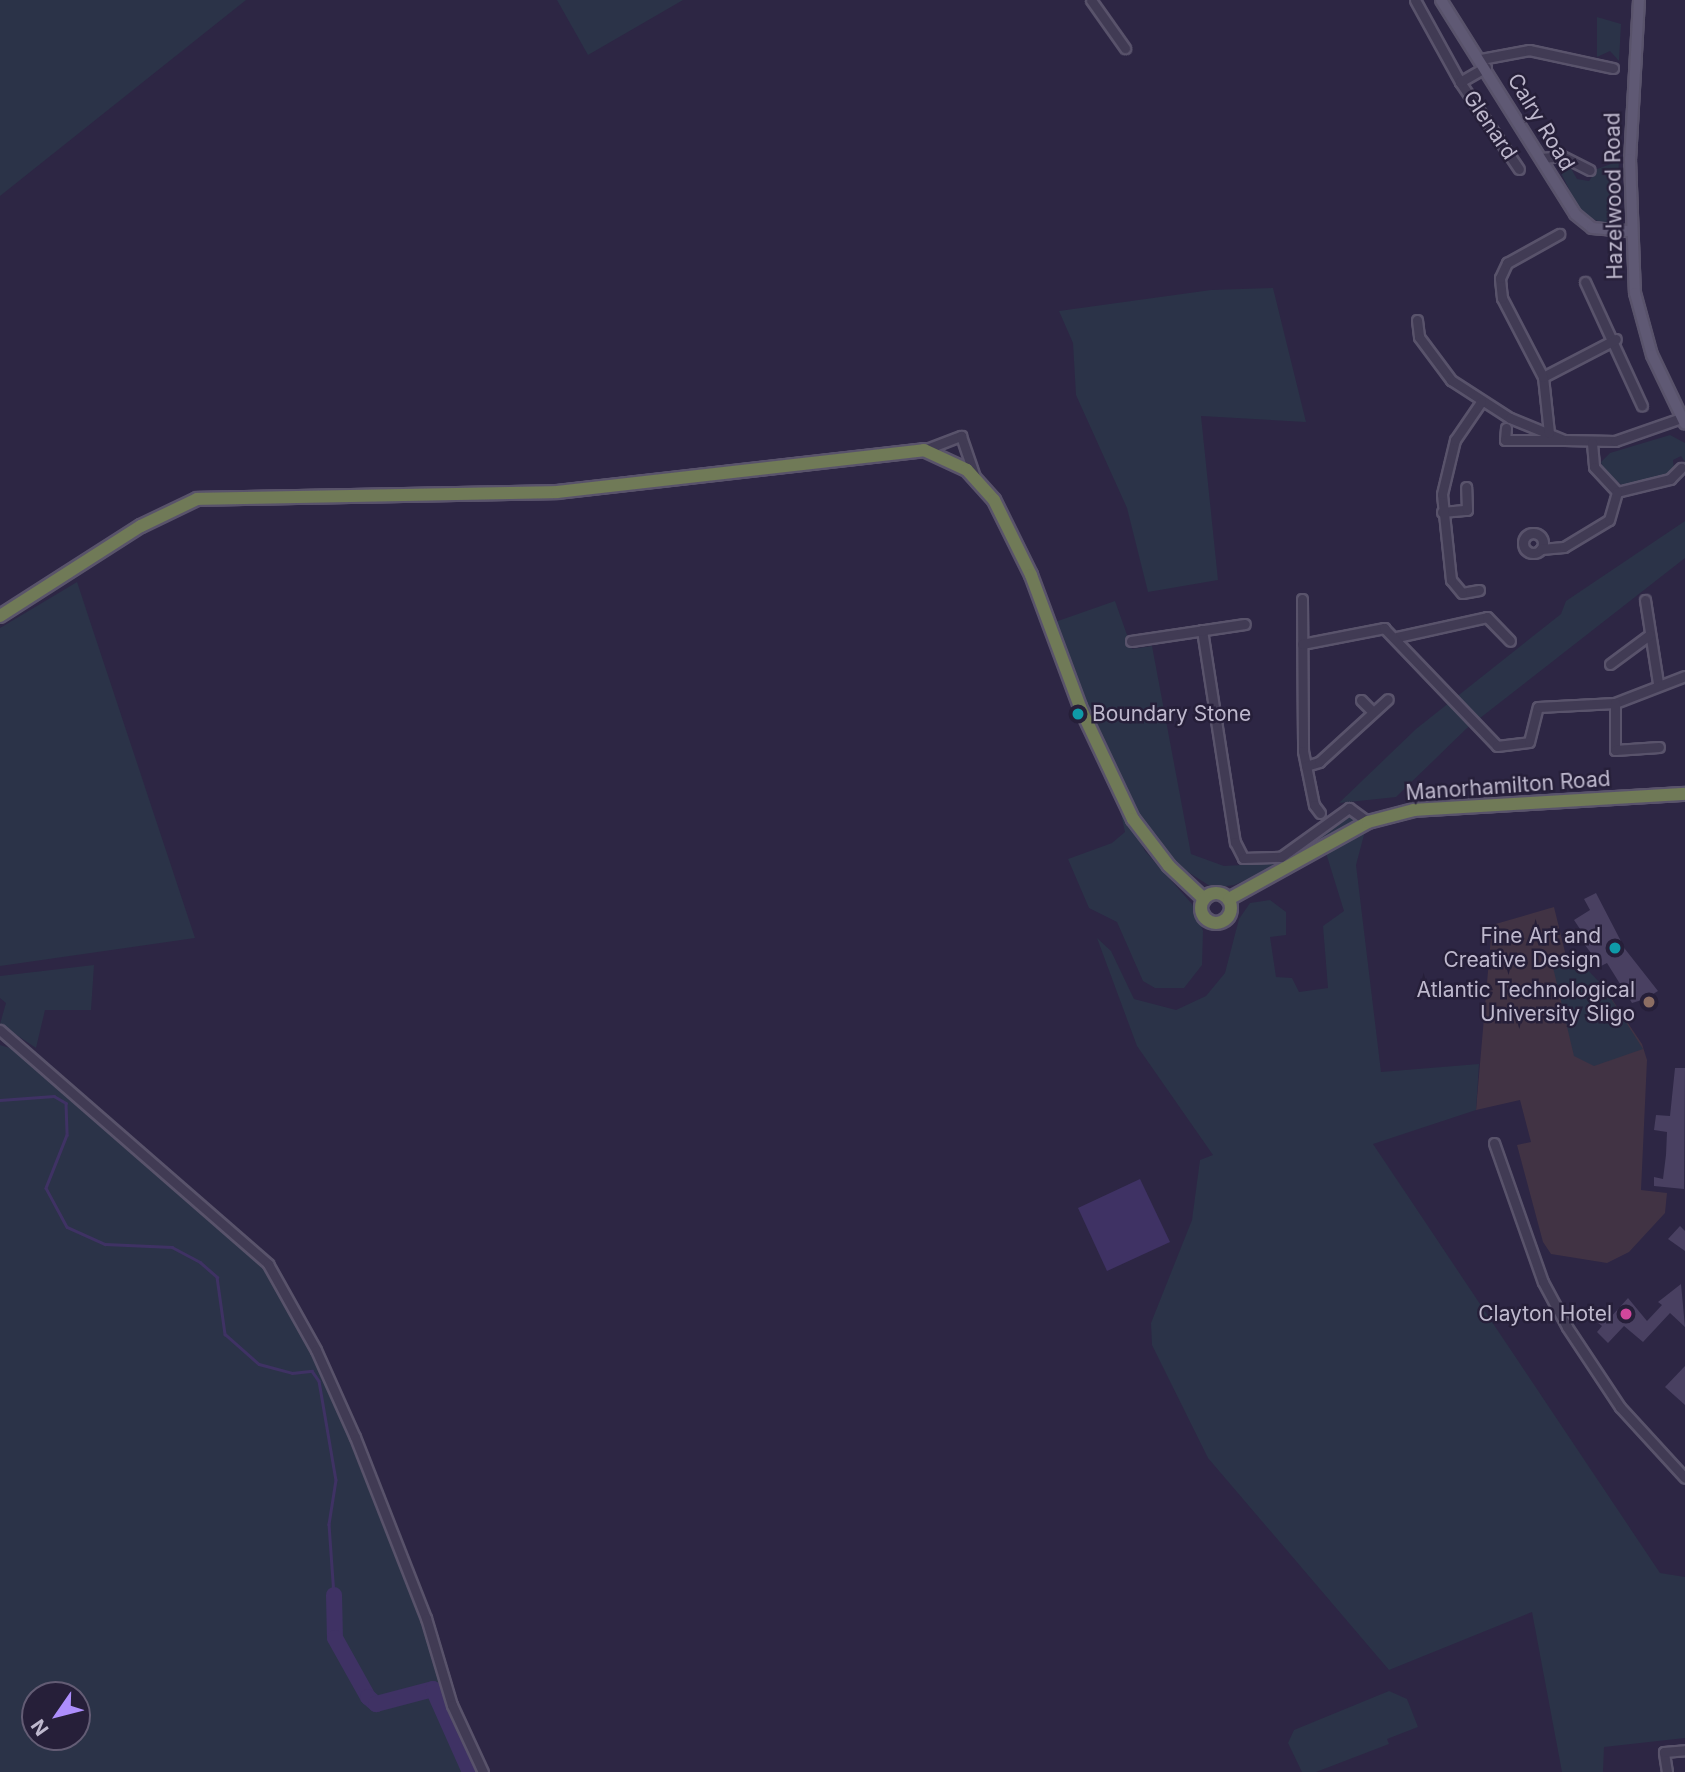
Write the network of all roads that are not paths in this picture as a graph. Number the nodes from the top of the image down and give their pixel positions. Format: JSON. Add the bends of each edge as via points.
{"nodes":[{"id":1,"x":1091,"y":0,"type":"edge"},
{"id":2,"x":1415,"y":0,"type":"edge"},
{"id":3,"x":1441,"y":0,"type":"edge"},
{"id":4,"x":1639,"y":0,"type":"edge"},
{"id":5,"x":1125,"y":48,"type":"dead end"},
{"id":6,"x":1483,"y":63,"type":"junction"},
{"id":7,"x":1613,"y":68,"type":"dead end"},
{"id":8,"x":1460,"y":82,"type":"junction"},
{"id":9,"x":1541,"y":158,"type":"junction"},
{"id":10,"x":1519,"y":169,"type":"dead end"},
{"id":11,"x":1590,"y":170,"type":"dead end"},
{"id":12,"x":1630,"y":231,"type":"junction"},
{"id":13,"x":1559,"y":234,"type":"dead end"},
{"id":14,"x":1585,"y":282,"type":"dead end"},
{"id":15,"x":1417,"y":320,"type":"dead end"},
{"id":16,"x":1616,"y":339,"type":"junction"},
{"id":17,"x":1544,"y":377,"type":"junction"},
{"id":18,"x":1481,"y":402,"type":"junction"},
{"id":19,"x":1642,"y":406,"type":"dead end"},
{"id":20,"x":1684,"y":421,"type":"edge"},
{"id":21,"x":1506,"y":428,"type":"dead end"},
{"id":22,"x":1549,"y":433,"type":"junction"},
{"id":23,"x":1564,"y":440,"type":"junction"},
{"id":24,"x":1592,"y":443,"type":"junction"},
{"id":25,"x":924,"y":450,"type":"junction"},
{"id":26,"x":1681,"y":468,"type":"dead end"},
{"id":27,"x":975,"y":477,"type":"junction"},
{"id":28,"x":1466,"y":487,"type":"dead end"},
{"id":29,"x":1617,"y":492,"type":"junction"},
{"id":30,"x":1442,"y":512,"type":"junction"},
{"id":31,"x":1541,"y":548,"type":"dead end"},
{"id":32,"x":1479,"y":590,"type":"dead end"},
{"id":33,"x":1302,"y":599,"type":"dead end"},
{"id":34,"x":1645,"y":600,"type":"dead end"},
{"id":35,"x":0,"y":616,"type":"edge"},
{"id":36,"x":1245,"y":624,"type":"dead end"},
{"id":37,"x":1202,"y":630,"type":"junction"},
{"id":38,"x":1649,"y":635,"type":"junction"},
{"id":39,"x":1397,"y":637,"type":"junction"},
{"id":40,"x":1131,"y":641,"type":"dead end"},
{"id":41,"x":1510,"y":641,"type":"dead end"},
{"id":42,"x":1301,"y":644,"type":"junction"},
{"id":43,"x":1610,"y":664,"type":"dead end"},
{"id":44,"x":1685,"y":676,"type":"edge"},
{"id":45,"x":1658,"y":683,"type":"junction"},
{"id":46,"x":1388,"y":699,"type":"dead end"},
{"id":47,"x":1361,"y":700,"type":"dead end"},
{"id":48,"x":1615,"y":703,"type":"junction"},
{"id":49,"x":1372,"y":711,"type":"junction"},
{"id":50,"x":1659,"y":747,"type":"dead end"},
{"id":51,"x":1306,"y":766,"type":"junction"},
{"id":52,"x":1685,"y":794,"type":"edge"},
{"id":53,"x":1320,"y":813,"type":"dead end"},
{"id":54,"x":1368,"y":822,"type":"junction"},
{"id":55,"x":1204,"y":899,"type":"junction"},
{"id":56,"x":1229,"y":899,"type":"junction"},
{"id":57,"x":0,"y":1030,"type":"edge"},
{"id":58,"x":1494,"y":1143,"type":"dead end"},
{"id":59,"x":1685,"y":1478,"type":"edge"},
{"id":60,"x":1685,"y":1750,"type":"edge"},
{"id":61,"x":483,"y":1772,"type":"edge"},
{"id":62,"x":1667,"y":1772,"type":"edge"}],
"edges":[{"from":1,"to":5,"type":"street"},
{"from":2,"to":8,"type":"street","name":"Glenard"},
{"from":3,"to":6,"type":"main road","name":"Calry Road"},
{"from":4,"to":12,"type":"main road","name":"Hazelwood Road"},
{"from":6,"to":7,"type":"street","name":"Glenard","via":[[1529,50]]},
{"from":6,"to":8,"type":"street","name":"Glenard"},
{"from":6,"to":9,"type":"main road","name":"Calry Road"},
{"from":8,"to":10,"type":"street","name":"Glenard"},
{"from":9,"to":11,"type":"street","via":[[1562,156]]},
{"from":9,"to":12,"type":"main road","name":"Calry Road","via":[[1574,214],[1592,228]]},
{"from":12,"to":20,"type":"main road","name":"Hazelwood Road","via":[[1635,293],[1644,329]]},
{"from":13,"to":17,"type":"street","via":[[1507,263],[1500,278],[1502,298]]},
{"from":14,"to":16,"type":"street"},
{"from":15,"to":18,"type":"street","via":[[1432,358]]},
{"from":16,"to":17,"type":"street"},
{"from":16,"to":19,"type":"street"},
{"from":17,"to":22,"type":"street"},
{"from":18,"to":22,"type":"street"},
{"from":18,"to":30,"type":"street","via":[[1455,440],[1445,471]]},
{"from":20,"to":24,"type":"street","via":[[1632,438]]},
{"from":21,"to":23,"type":"street","via":[[1506,440]]},
{"from":22,"to":23,"type":"street"},
{"from":23,"to":24,"type":"street"},
{"from":24,"to":29,"type":"street","via":[[1594,467]]},
{"from":25,"to":27,"type":"highway"},
{"from":25,"to":27,"type":"street","via":[[961,436]]},
{"from":25,"to":35,"type":"highway","via":[[557,492],[197,499],[141,526]]},
{"from":26,"to":29,"type":"street","via":[[1670,479]]},
{"from":27,"to":55,"type":"highway","via":[[994,500],[1026,564],[1080,707],[1133,819],[1155,850]]},
{"from":28,"to":30,"type":"street","via":[[1467,510]]},
{"from":29,"to":31,"type":"street","via":[[1609,520],[1564,547]]},
{"from":30,"to":32,"type":"street","via":[[1451,580],[1462,593]]},
{"from":33,"to":42,"type":"street"},
{"from":34,"to":38,"type":"street"},
{"from":36,"to":37,"type":"street"},
{"from":37,"to":40,"type":"street"},
{"from":37,"to":54,"type":"street","via":[[1242,858],[1281,857],[1349,808]]},
{"from":38,"to":43,"type":"street"},
{"from":38,"to":45,"type":"street"},
{"from":39,"to":41,"type":"street","via":[[1487,617]]},
{"from":39,"to":42,"type":"street","via":[[1377,627]]},
{"from":39,"to":48,"type":"street","via":[[1497,746],[1529,742],[1538,707]]},
{"from":42,"to":51,"type":"street"},
{"from":44,"to":45,"type":"street"},
{"from":45,"to":48,"type":"street"},
{"from":46,"to":49,"type":"street"},
{"from":47,"to":49,"type":"street"},
{"from":48,"to":50,"type":"street","via":[[1615,750]]},
{"from":49,"to":51,"type":"street","via":[[1319,762]]},
{"from":51,"to":53,"type":"street"},
{"from":52,"to":54,"type":"highway","name":"Manorhamilton Road","via":[[1414,810]]},
{"from":54,"to":56,"type":"highway","name":"Manorhamilton Road"},
{"from":55,"to":56,"type":"highway","via":[[1217,893]]},
{"from":55,"to":56,"type":"highway","via":[[1203,915],[1215,923],[1228,917]]},
{"from":57,"to":61,"type":"street","via":[[268,1264],[316,1350],[355,1437],[426,1618],[453,1705]]},
{"from":58,"to":59,"type":"street","via":[[1543,1282],[1567,1327],[1620,1406]]},
{"from":60,"to":62,"type":"street","via":[[1664,1752]]}]}
